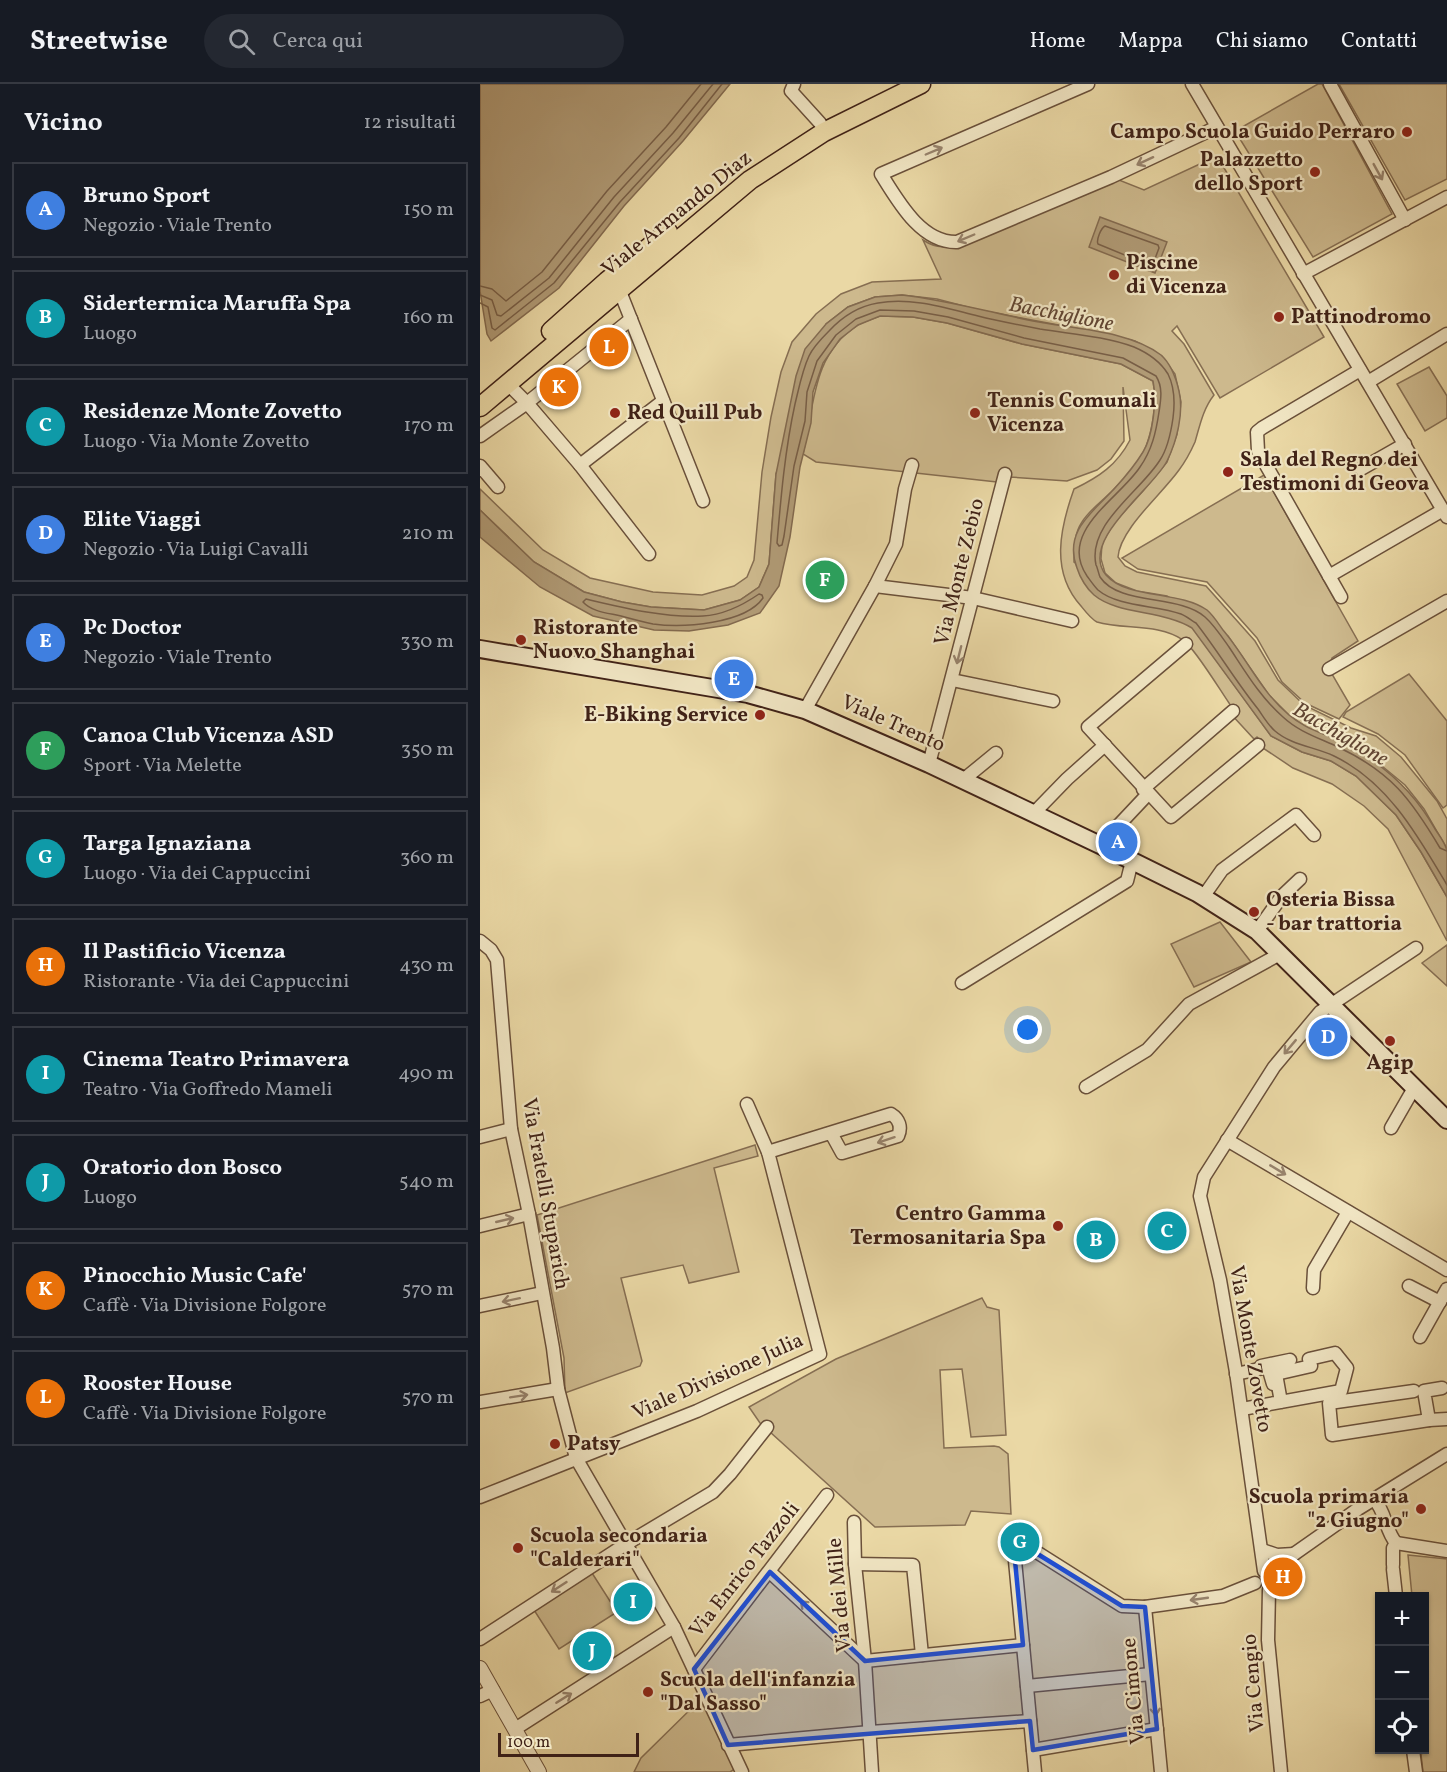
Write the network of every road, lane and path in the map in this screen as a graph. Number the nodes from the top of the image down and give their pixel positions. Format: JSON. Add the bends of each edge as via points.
{"nodes":[{"id":1,"x":794,"y":84,"type":"edge"},
{"id":2,"x":894,"y":84,"type":"edge"},
{"id":3,"x":921,"y":84,"type":"edge"},
{"id":4,"x":1088,"y":84,"type":"edge"},
{"id":5,"x":1192,"y":84,"type":"edge"},
{"id":6,"x":1330,"y":84,"type":"edge"},
{"id":7,"x":820,"y":123,"type":"junction"},
{"id":8,"x":1217,"y":127,"type":"junction"},
{"id":9,"x":1447,"y":197,"type":"edge"},
{"id":10,"x":1405,"y":220,"type":"junction"},
{"id":11,"x":1303,"y":274,"type":"junction"},
{"id":12,"x":613,"y":294,"type":"junction"},
{"id":13,"x":631,"y":319,"type":"junction"},
{"id":14,"x":1447,"y":334,"type":"edge"},
{"id":15,"x":1360,"y":370,"type":"junction"},
{"id":16,"x":1368,"y":382,"type":"junction"},
{"id":17,"x":508,"y":384,"type":"junction"},
{"id":18,"x":480,"y":392,"type":"edge"},
{"id":19,"x":663,"y":401,"type":"junction"},
{"id":20,"x":526,"y":403,"type":"junction"},
{"id":21,"x":480,"y":407,"type":"edge"},
{"id":22,"x":480,"y":436,"type":"edge"},
{"id":23,"x":1405,"y":444,"type":"junction"},
{"id":24,"x":580,"y":465,"type":"junction"},
{"id":25,"x":912,"y":465,"type":"dead end"},
{"id":26,"x":480,"y":466,"type":"edge"},
{"id":27,"x":1361,"y":469,"type":"dead end"},
{"id":28,"x":1005,"y":474,"type":"dead end"},
{"id":29,"x":498,"y":487,"type":"dead end"},
{"id":30,"x":703,"y":501,"type":"dead end"},
{"id":31,"x":1445,"y":514,"type":"edge"},
{"id":32,"x":649,"y":554,"type":"dead end"},
{"id":33,"x":1329,"y":576,"type":"junction"},
{"id":34,"x":875,"y":586,"type":"junction"},
{"id":35,"x":1341,"y":597,"type":"dead end"},
{"id":36,"x":973,"y":598,"type":"junction"},
{"id":37,"x":1447,"y":601,"type":"edge"},
{"id":38,"x":1072,"y":621,"type":"dead end"},
{"id":39,"x":1186,"y":644,"type":"dead end"},
{"id":40,"x":480,"y":649,"type":"edge"},
{"id":41,"x":1329,"y":669,"type":"dead end"},
{"id":42,"x":952,"y":680,"type":"junction"},
{"id":43,"x":1053,"y":701,"type":"dead end"},
{"id":44,"x":805,"y":710,"type":"junction"},
{"id":45,"x":1233,"y":711,"type":"dead end"},
{"id":46,"x":1105,"y":745,"type":"junction"},
{"id":47,"x":1258,"y":745,"type":"dead end"},
{"id":48,"x":996,"y":753,"type":"dead end"},
{"id":49,"x":929,"y":764,"type":"junction"},
{"id":50,"x":963,"y":780,"type":"junction"},
{"id":51,"x":1145,"y":791,"type":"junction"},
{"id":52,"x":1033,"y":814,"type":"junction"},
{"id":53,"x":1314,"y":835,"type":"dead end"},
{"id":54,"x":1100,"y":845,"type":"junction"},
{"id":55,"x":1132,"y":861,"type":"junction"},
{"id":56,"x":1300,"y":879,"type":"dead end"},
{"id":57,"x":1203,"y":897,"type":"junction"},
{"id":58,"x":1257,"y":931,"type":"junction"},
{"id":59,"x":480,"y":941,"type":"edge"},
{"id":60,"x":1416,"y":948,"type":"dead end"},
{"id":61,"x":1280,"y":954,"type":"junction"},
{"id":62,"x":962,"y":983,"type":"dead end"},
{"id":63,"x":1329,"y":1004,"type":"junction"},
{"id":64,"x":1086,"y":1087,"type":"dead end"},
{"id":65,"x":1414,"y":1088,"type":"junction"},
{"id":66,"x":747,"y":1104,"type":"dead end"},
{"id":67,"x":1447,"y":1120,"type":"edge"},
{"id":68,"x":1391,"y":1128,"type":"dead end"},
{"id":69,"x":511,"y":1129,"type":"junction"},
{"id":70,"x":831,"y":1133,"type":"junction"},
{"id":71,"x":480,"y":1137,"type":"edge"},
{"id":72,"x":1227,"y":1140,"type":"junction"},
{"id":73,"x":768,"y":1152,"type":"junction"},
{"id":74,"x":1348,"y":1212,"type":"junction"},
{"id":75,"x":530,"y":1215,"type":"junction"},
{"id":76,"x":480,"y":1226,"type":"edge"},
{"id":77,"x":1447,"y":1270,"type":"edge"},
{"id":78,"x":1409,"y":1286,"type":"dead end"},
{"id":79,"x":1313,"y":1288,"type":"dead end"},
{"id":80,"x":1447,"y":1289,"type":"edge"},
{"id":81,"x":542,"y":1293,"type":"junction"},
{"id":82,"x":1440,"y":1302,"type":"junction"},
{"id":83,"x":480,"y":1306,"type":"edge"},
{"id":84,"x":1420,"y":1337,"type":"dead end"},
{"id":85,"x":1290,"y":1360,"type":"dead end"},
{"id":86,"x":1236,"y":1373,"type":"junction"},
{"id":87,"x":1442,"y":1388,"type":"dead end"},
{"id":88,"x":558,"y":1389,"type":"junction"},
{"id":89,"x":1414,"y":1390,"type":"dead end"},
{"id":90,"x":480,"y":1402,"type":"edge"},
{"id":91,"x":1279,"y":1403,"type":"junction"},
{"id":92,"x":1242,"y":1409,"type":"junction"},
{"id":93,"x":1447,"y":1419,"type":"edge"},
{"id":94,"x":1429,"y":1420,"type":"junction"},
{"id":95,"x":767,"y":1427,"type":"dead end"},
{"id":96,"x":1447,"y":1454,"type":"edge"},
{"id":97,"x":576,"y":1458,"type":"junction"},
{"id":98,"x":827,"y":1495,"type":"dead end"},
{"id":99,"x":480,"y":1497,"type":"edge"},
{"id":100,"x":1374,"y":1499,"type":"junction"},
{"id":101,"x":854,"y":1522,"type":"dead end"},
{"id":102,"x":1396,"y":1543,"type":"junction"},
{"id":103,"x":626,"y":1544,"type":"junction"},
{"id":104,"x":1262,"y":1550,"type":"junction"},
{"id":105,"x":1447,"y":1551,"type":"edge"},
{"id":106,"x":1294,"y":1554,"type":"junction"},
{"id":107,"x":855,"y":1564,"type":"junction"},
{"id":108,"x":770,"y":1572,"type":"junction"},
{"id":109,"x":1268,"y":1572,"type":"junction"},
{"id":110,"x":1255,"y":1583,"type":"junction"},
{"id":111,"x":1269,"y":1590,"type":"junction"},
{"id":112,"x":1396,"y":1592,"type":"edge"},
{"id":113,"x":1146,"y":1607,"type":"junction"},
{"id":114,"x":674,"y":1627,"type":"junction"},
{"id":115,"x":480,"y":1639,"type":"edge"},
{"id":116,"x":1023,"y":1645,"type":"junction"},
{"id":117,"x":922,"y":1655,"type":"junction"},
{"id":118,"x":865,"y":1661,"type":"junction"},
{"id":119,"x":480,"y":1668,"type":"edge"},
{"id":120,"x":694,"y":1669,"type":"junction"},
{"id":121,"x":1151,"y":1674,"type":"junction"},
{"id":122,"x":1027,"y":1686,"type":"junction"},
{"id":123,"x":493,"y":1690,"type":"junction"},
{"id":124,"x":480,"y":1696,"type":"edge"},
{"id":125,"x":1030,"y":1721,"type":"junction"},
{"id":126,"x":514,"y":1729,"type":"junction"},
{"id":127,"x":1157,"y":1730,"type":"junction"},
{"id":128,"x":870,"y":1732,"type":"junction"},
{"id":129,"x":728,"y":1745,"type":"junction"},
{"id":130,"x":1033,"y":1750,"type":"junction"},
{"id":131,"x":1414,"y":1754,"type":"edge"},
{"id":132,"x":539,"y":1772,"type":"edge"},
{"id":133,"x":742,"y":1772,"type":"edge"},
{"id":134,"x":872,"y":1772,"type":"edge"},
{"id":135,"x":1035,"y":1772,"type":"edge"},
{"id":136,"x":1161,"y":1772,"type":"edge"},
{"id":137,"x":1281,"y":1772,"type":"edge"},
{"id":138,"x":1416,"y":1772,"type":"edge"}],
"edges":[{"from":1,"to":7,"type":"street","via":[[791,91]]},
{"from":2,"to":7,"type":"main road","name":"Viale Armando Diaz"},
{"from":3,"to":12,"type":"main road","name":"Viale Armando Diaz","via":[[824,132],[750,180]]},
{"from":8,"to":4,"type":"street","one_way":true,"via":[[1112,177],[957,242],[933,237],[921,228],[880,174]]},
{"from":5,"to":8,"type":"street"},
{"from":6,"to":10,"type":"street","one_way":true},
{"from":7,"to":18,"type":"main road","name":"Viale Armando Diaz","via":[[742,172],[607,281]]},
{"from":8,"to":11,"type":"street"},
{"from":9,"to":10,"type":"street"},
{"from":10,"to":11,"type":"street"},
{"from":11,"to":15,"type":"street"},
{"from":12,"to":13,"type":"street"},
{"from":12,"to":17,"type":"main road","name":"Viale Armando Diaz"},
{"from":13,"to":19,"type":"street"},
{"from":13,"to":20,"type":"street"},
{"from":14,"to":16,"type":"street"},
{"from":15,"to":16,"type":"street"},
{"from":15,"to":33,"type":"street","via":[[1257,432],[1258,451]]},
{"from":16,"to":23,"type":"street"},
{"from":17,"to":20,"type":"street"},
{"from":17,"to":21,"type":"main road","name":"Viale Armando Diaz"},
{"from":19,"to":24,"type":"street"},
{"from":19,"to":30,"type":"street"},
{"from":20,"to":22,"type":"street"},
{"from":20,"to":24,"type":"street"},
{"from":23,"to":27,"type":"street"},
{"from":23,"to":31,"type":"street"},
{"from":24,"to":32,"type":"street"},
{"from":25,"to":34,"type":"street","via":[[896,544]]},
{"from":26,"to":29,"type":"street"},
{"from":28,"to":36,"type":"street","name":"Via Monte Zebio"},
{"from":31,"to":33,"type":"street"},
{"from":33,"to":35,"type":"street"},
{"from":34,"to":36,"type":"street"},
{"from":34,"to":44,"type":"street"},
{"from":36,"to":38,"type":"street"},
{"from":36,"to":42,"type":"street","name":"Via Monte Zebio","one_way":true},
{"from":37,"to":41,"type":"street"},
{"from":39,"to":46,"type":"street","via":[[1088,727]]},
{"from":40,"to":44,"type":"main road","name":"Viale Trento","via":[[748,694]]},
{"from":42,"to":43,"type":"street"},
{"from":42,"to":49,"type":"street","name":"Via Monte Zebio"},
{"from":44,"to":49,"type":"main road","name":"Viale Trento"},
{"from":45,"to":51,"type":"street"},
{"from":46,"to":51,"type":"street"},
{"from":46,"to":52,"type":"street"},
{"from":47,"to":51,"type":"street","via":[[1171,818]]},
{"from":48,"to":50,"type":"street"},
{"from":49,"to":50,"type":"main road","name":"Viale Trento"},
{"from":50,"to":52,"type":"main road","name":"Viale Trento"},
{"from":51,"to":54,"type":"street"},
{"from":52,"to":54,"type":"main road","name":"Viale Trento"},
{"from":53,"to":57,"type":"street","via":[[1296,815],[1222,870]]},
{"from":54,"to":55,"type":"main road","name":"Viale Trento"},
{"from":55,"to":57,"type":"main road","name":"Viale Trento"},
{"from":55,"to":62,"type":"street","via":[[1127,881]]},
{"from":56,"to":58,"type":"street","via":[[1282,896]]},
{"from":57,"to":58,"type":"main road","name":"Viale Trento"},
{"from":58,"to":61,"type":"main road","name":"Viale Trento"},
{"from":59,"to":69,"type":"street","name":"Via Fratelli Stuparich","via":[[497,960]]},
{"from":60,"to":63,"type":"street"},
{"from":61,"to":63,"type":"main road","name":"Viale Trento"},
{"from":61,"to":64,"type":"street","via":[[1189,1004],[1147,1050]]},
{"from":63,"to":65,"type":"main road","name":"Viale Trento"},
{"from":63,"to":72,"type":"street","name":"Via Monte Zovetto","one_way":true,"via":[[1274,1067]]},
{"from":65,"to":67,"type":"main road","name":"Viale Trento"},
{"from":65,"to":68,"type":"street"},
{"from":66,"to":73,"type":"street"},
{"from":69,"to":71,"type":"street"},
{"from":69,"to":75,"type":"street","name":"Via Fratelli Stuparich"},
{"from":70,"to":70,"type":"street","one_way":true,"via":[[891,1114],[900,1124],[898,1136],[842,1153]]},
{"from":70,"to":73,"type":"street"},
{"from":72,"to":74,"type":"street","one_way":true},
{"from":72,"to":86,"type":"street","name":"Via Monte Zovetto","via":[[1204,1177],[1200,1196]]},
{"from":73,"to":97,"type":"street","name":"Viale Divisione Julia","via":[[820,1354],[697,1411]]},
{"from":74,"to":77,"type":"street"},
{"from":74,"to":79,"type":"street","via":[[1314,1270]]},
{"from":76,"to":75,"type":"street","one_way":true},
{"from":75,"to":81,"type":"street","name":"Via Fratelli Stuparich"},
{"from":78,"to":82,"type":"street"},
{"from":80,"to":82,"type":"street"},
{"from":81,"to":83,"type":"street","one_way":true},
{"from":81,"to":88,"type":"street","name":"Via Fratelli Stuparich"},
{"from":82,"to":84,"type":"street"},
{"from":85,"to":86,"type":"street"},
{"from":86,"to":91,"type":"street","via":[[1270,1368]]},
{"from":86,"to":92,"type":"street","name":"Via Monte Zovetto"},
{"from":87,"to":94,"type":"street","via":[[1424,1391]]},
{"from":90,"to":88,"type":"street","one_way":true},
{"from":88,"to":97,"type":"street","name":"Via Fratelli Stuparich"},
{"from":89,"to":94,"type":"street","via":[[1329,1403],[1332,1435]]},
{"from":91,"to":91,"type":"street","via":[[1341,1391],[1347,1368],[1335,1353],[1309,1359],[1311,1366],[1276,1374]]},
{"from":91,"to":92,"type":"street"},
{"from":92,"to":104,"type":"street","name":"Via Monte Zovetto"},
{"from":93,"to":94,"type":"street"},
{"from":95,"to":103,"type":"street","via":[[713,1492]]},
{"from":96,"to":100,"type":"street"},
{"from":97,"to":99,"type":"street","name":"Viale Divisione Julia"},
{"from":97,"to":103,"type":"street","name":"Via Fratelli Stuparich"},
{"from":98,"to":108,"type":"street","name":"Via Enrico Tazzoli"},
{"from":100,"to":102,"type":"street"},
{"from":100,"to":106,"type":"street"},
{"from":101,"to":107,"type":"street","name":"Via dei Mille"},
{"from":102,"to":105,"type":"street"},
{"from":102,"to":112,"type":"street"},
{"from":103,"to":114,"type":"street","name":"Via Fratelli Stuparich"},
{"from":103,"to":115,"type":"street","one_way":true},
{"from":104,"to":106,"type":"street","via":[[1277,1555]]},
{"from":104,"to":109,"type":"street","name":"Via Monte Zovetto"},
{"from":106,"to":109,"type":"street"},
{"from":107,"to":117,"type":"street","via":[[913,1565]]},
{"from":107,"to":118,"type":"street","name":"Via dei Mille"},
{"from":118,"to":108,"type":"street","one_way":true},
{"from":108,"to":120,"type":"street","name":"Via Enrico Tazzoli"},
{"from":109,"to":110,"type":"street","via":[[1257,1575]]},
{"from":109,"to":111,"type":"street","via":[[1275,1584]]},
{"from":110,"to":111,"type":"street","via":[[1258,1589]]},
{"from":110,"to":113,"type":"street","one_way":true,"via":[[1223,1596]]},
{"from":111,"to":137,"type":"street","name":"Via Cengio","via":[[1268,1640]]},
{"from":113,"to":116,"type":"street","via":[[1122,1606],[1027,1546],[1019,1546],[1014,1550]]},
{"from":113,"to":121,"type":"street","name":"Via Cimone"},
{"from":114,"to":120,"type":"street","name":"Via Fratelli Stuparich"},
{"from":126,"to":114,"type":"street","one_way":true},
{"from":116,"to":117,"type":"street"},
{"from":116,"to":122,"type":"street"},
{"from":117,"to":118,"type":"street"},
{"from":118,"to":128,"type":"street","name":"Via dei Mille"},
{"from":119,"to":123,"type":"street"},
{"from":120,"to":129,"type":"street","name":"Via Fratelli Stuparich"},
{"from":121,"to":122,"type":"street"},
{"from":121,"to":127,"type":"street","name":"Via Cimone","one_way":true},
{"from":122,"to":125,"type":"street"},
{"from":123,"to":124,"type":"street"},
{"from":123,"to":126,"type":"street"},
{"from":125,"to":128,"type":"street"},
{"from":125,"to":130,"type":"street"},
{"from":126,"to":132,"type":"street"},
{"from":127,"to":130,"type":"street"},
{"from":127,"to":136,"type":"street","name":"Via Cimone"},
{"from":128,"to":129,"type":"street"},
{"from":128,"to":134,"type":"street","name":"Via dei Mille"},
{"from":129,"to":133,"type":"street","name":"Via Fratelli Stuparich"},
{"from":130,"to":135,"type":"street"},
{"from":131,"to":138,"type":"street"}]}
